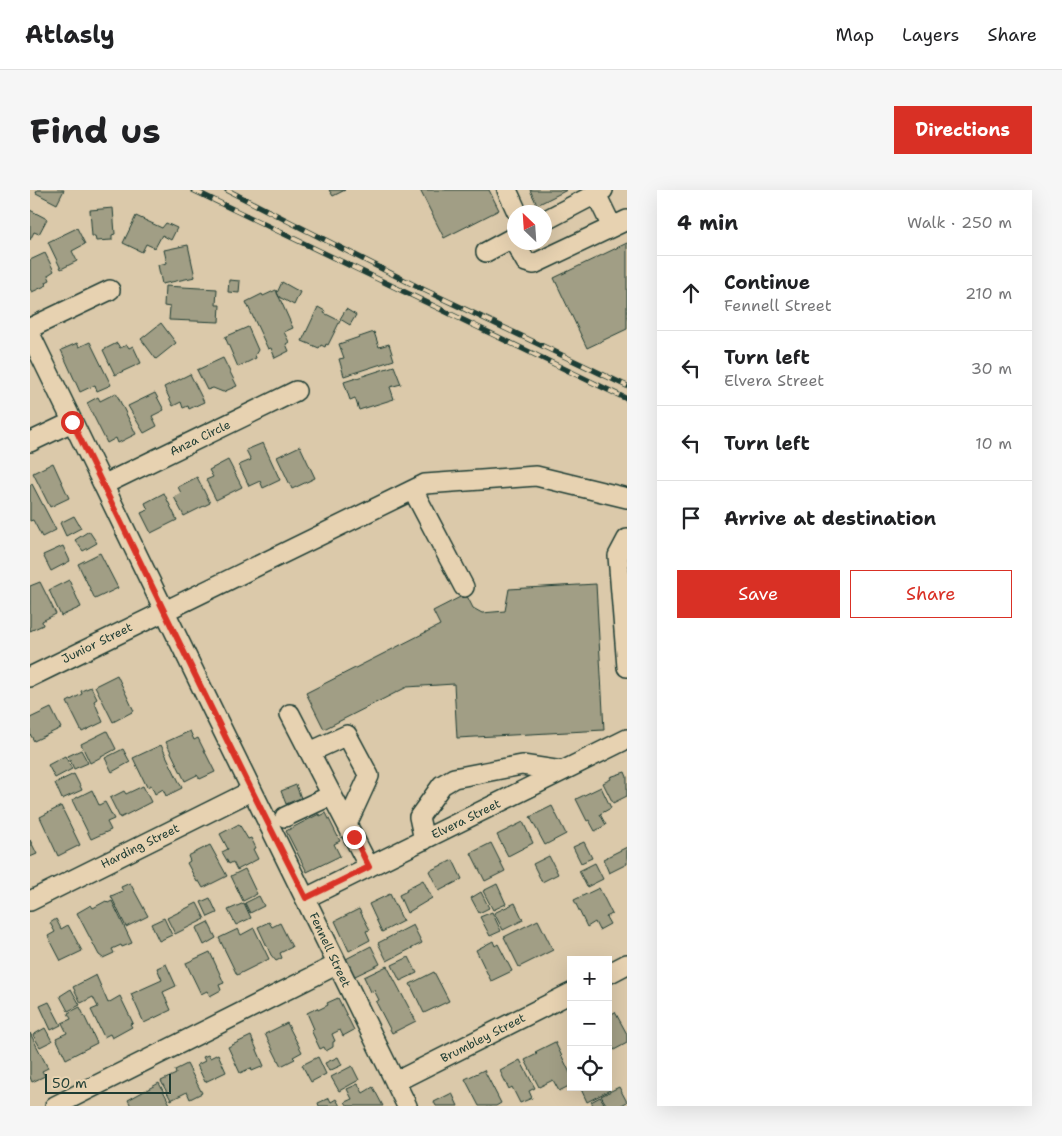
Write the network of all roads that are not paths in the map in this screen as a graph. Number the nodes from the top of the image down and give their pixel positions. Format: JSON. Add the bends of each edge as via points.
{"nodes":[{"id":1,"x":507,"y":190,"type":"edge"},
{"id":2,"x":599,"y":192,"type":"edge"},
{"id":3,"x":514,"y":205,"type":"edge"},
{"id":4,"x":552,"y":217,"type":"edge"},
{"id":5,"x":620,"y":223,"type":"edge"},
{"id":6,"x":507,"y":241,"type":"edge"},
{"id":7,"x":520,"y":250,"type":"edge"},
{"id":8,"x":486,"y":252,"type":"dead end"},
{"id":9,"x":110,"y":290,"type":"dead end"},
{"id":10,"x":30,"y":328,"type":"edge"},
{"id":11,"x":30,"y":334,"type":"edge"},
{"id":12,"x":296,"y":391,"type":"dead end"},
{"id":13,"x":72,"y":422,"type":"junction"},
{"id":14,"x":30,"y":442,"type":"edge"},
{"id":15,"x":103,"y":485,"type":"junction"},
{"id":16,"x":413,"y":490,"type":"junction"},
{"id":17,"x":627,"y":498,"type":"edge"},
{"id":18,"x":627,"y":539,"type":"edge"},
{"id":19,"x":464,"y":587,"type":"dead end"},
{"id":20,"x":165,"y":610,"type":"junction"},
{"id":21,"x":627,"y":667,"type":"edge"},
{"id":22,"x":30,"y":677,"type":"edge"},
{"id":23,"x":290,"y":714,"type":"dead end"},
{"id":24,"x":627,"y":740,"type":"edge"},
{"id":25,"x":310,"y":752,"type":"junction"},
{"id":26,"x":562,"y":771,"type":"junction"},
{"id":27,"x":251,"y":791,"type":"junction"},
{"id":28,"x":332,"y":795,"type":"junction"},
{"id":29,"x":285,"y":817,"type":"dead end"},
{"id":30,"x":347,"y":824,"type":"junction"},
{"id":31,"x":424,"y":840,"type":"junction"},
{"id":32,"x":369,"y":867,"type":"junction"},
{"id":33,"x":306,"y":898,"type":"junction"},
{"id":34,"x":30,"y":901,"type":"edge"},
{"id":35,"x":627,"y":964,"type":"edge"},
{"id":36,"x":336,"y":965,"type":"junction"},
{"id":37,"x":612,"y":972,"type":"edge"},
{"id":38,"x":567,"y":995,"type":"edge"},
{"id":39,"x":395,"y":1082,"type":"junction"},
{"id":40,"x":55,"y":1106,"type":"edge"},
{"id":41,"x":407,"y":1106,"type":"edge"}],
"edges":[{"from":1,"to":3,"type":"street"},
{"from":2,"to":4,"type":"street"},
{"from":2,"to":5,"type":"street"},
{"from":5,"to":7,"type":"street","via":[[534,264],[526,262]]},
{"from":6,"to":8,"type":"street"},
{"from":9,"to":10,"type":"street"},
{"from":11,"to":13,"type":"street","name":"Fennell Street"},
{"from":12,"to":15,"type":"street","name":"Anza Circle"},
{"from":13,"to":14,"type":"street"},
{"from":13,"to":15,"type":"street","name":"Fennell Street"},
{"from":15,"to":20,"type":"street","name":"Fennell Street"},
{"from":16,"to":17,"type":"street","name":"Junior Street","via":[[425,484],[536,476]]},
{"from":16,"to":19,"type":"street"},
{"from":16,"to":20,"type":"street","name":"Junior Street"},
{"from":18,"to":21,"type":"street","via":[[618,556]]},
{"from":20,"to":22,"type":"street","name":"Junior Street"},
{"from":20,"to":27,"type":"street","name":"Fennell Street"},
{"from":23,"to":25,"type":"street"},
{"from":24,"to":26,"type":"street","name":"Elvera Street"},
{"from":25,"to":28,"type":"street"},
{"from":25,"to":30,"type":"street","via":[[348,735],[369,776]]},
{"from":26,"to":31,"type":"street","name":"Elvera Street"},
{"from":26,"to":31,"type":"street","via":[[522,765],[454,778],[442,785],[419,817]]},
{"from":27,"to":33,"type":"street","name":"Fennell Street"},
{"from":27,"to":34,"type":"street","name":"Harding Street"},
{"from":28,"to":29,"type":"street"},
{"from":28,"to":30,"type":"street"},
{"from":30,"to":32,"type":"street"},
{"from":31,"to":32,"type":"street","name":"Elvera Street"},
{"from":32,"to":33,"type":"street","name":"Elvera Street"},
{"from":33,"to":36,"type":"street","name":"Fennell Street"},
{"from":35,"to":37,"type":"street"},
{"from":36,"to":39,"type":"street","name":"Fennell Street"},
{"from":36,"to":40,"type":"street"},
{"from":38,"to":39,"type":"street","name":"Brumbley Street"},
{"from":39,"to":41,"type":"street","name":"Fennell Street"}]}
